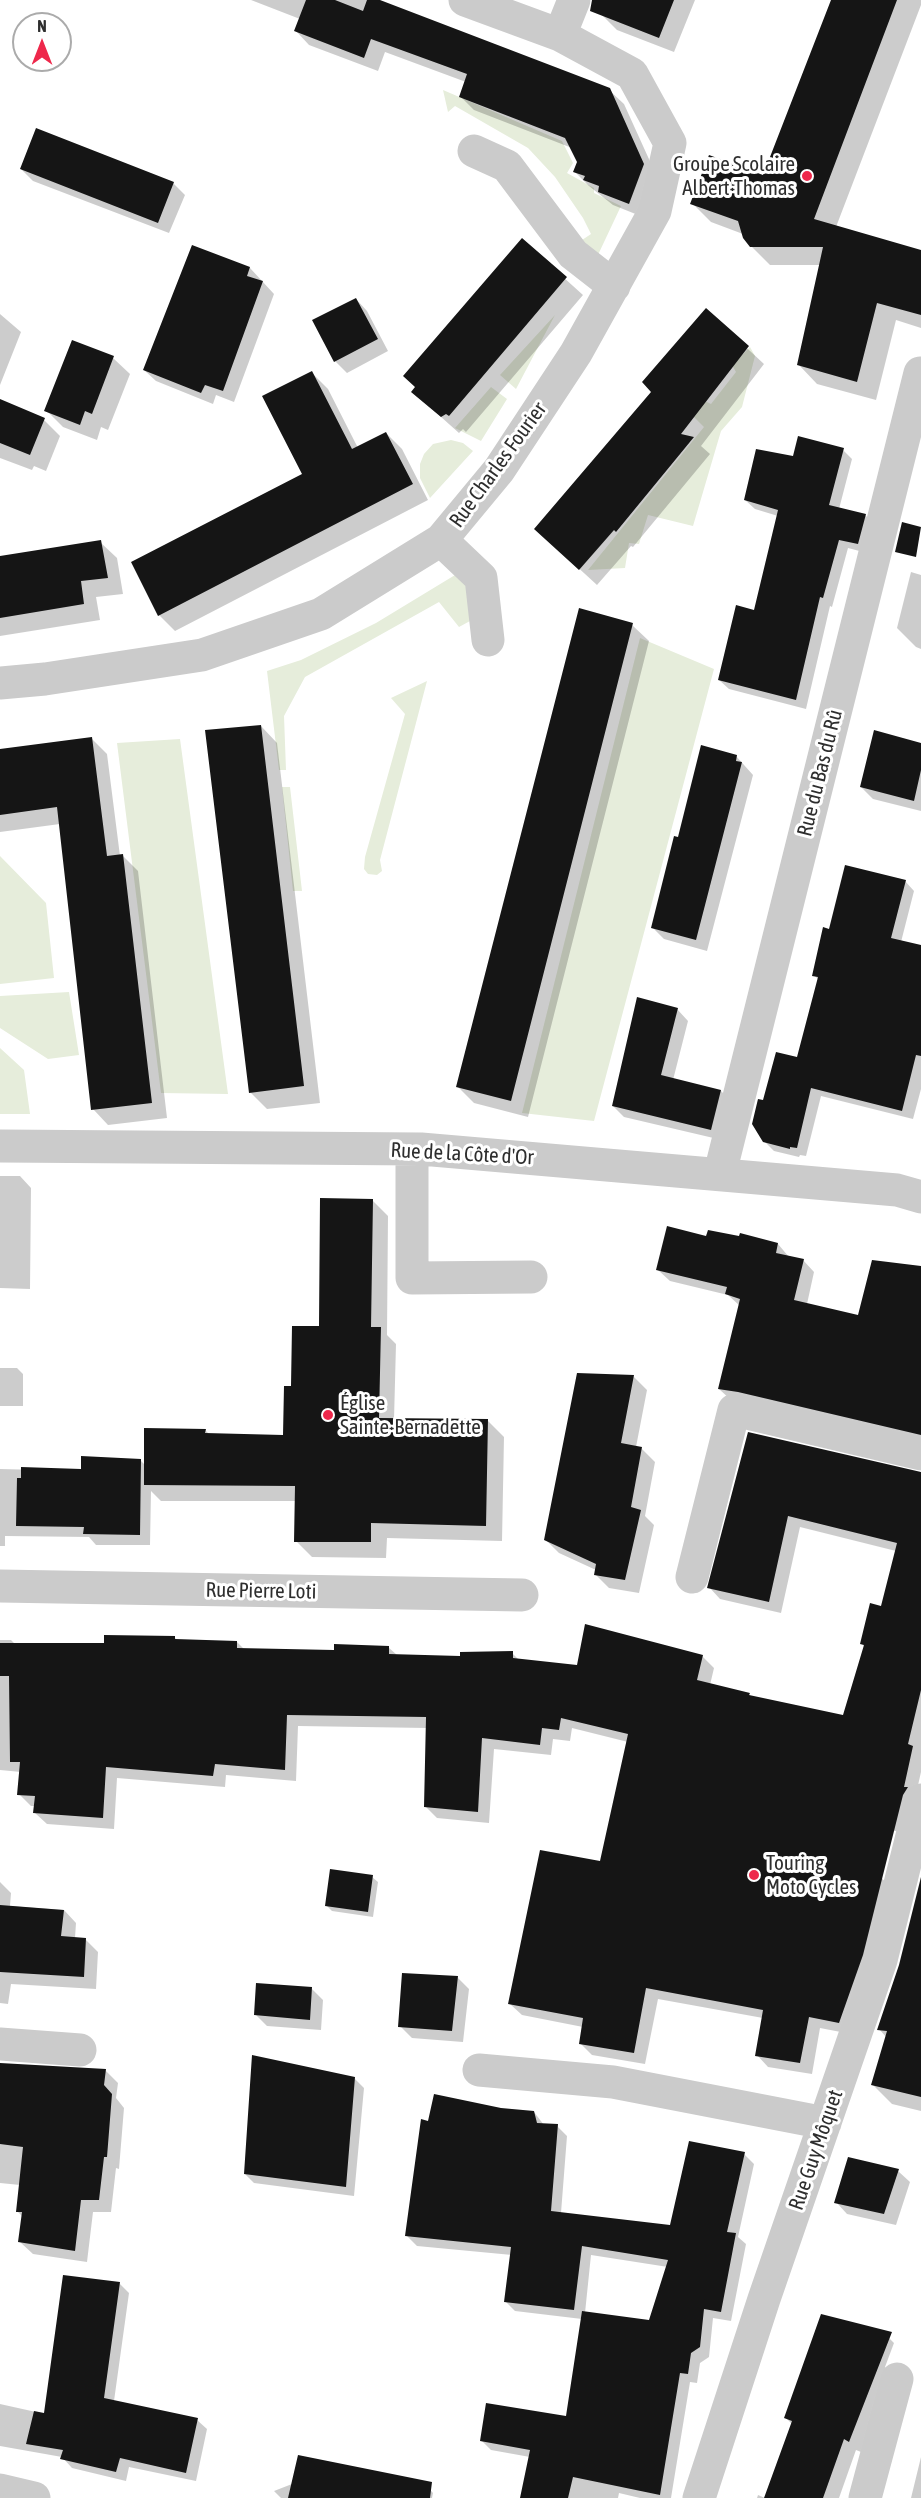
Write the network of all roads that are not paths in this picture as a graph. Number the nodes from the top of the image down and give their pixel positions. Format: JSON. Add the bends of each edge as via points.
{"nodes":[{"id":1,"x":465,"y":0,"type":"edge"},
{"id":2,"x":574,"y":0,"type":"edge"},
{"id":3,"x":560,"y":35,"type":"junction"},
{"id":4,"x":474,"y":151,"type":"dead end"},
{"id":5,"x":614,"y":286,"type":"junction"},
{"id":6,"x":920,"y":373,"type":"edge"},
{"id":7,"x":441,"y":540,"type":"junction"},
{"id":8,"x":488,"y":640,"type":"dead end"},
{"id":9,"x":0,"y":683,"type":"edge"},
{"id":10,"x":0,"y":1146,"type":"edge"},
{"id":11,"x":412,"y":1149,"type":"junction"},
{"id":12,"x":720,"y":1173,"type":"junction"},
{"id":13,"x":921,"y":1197,"type":"edge"},
{"id":14,"x":531,"y":1277,"type":"dead end"},
{"id":15,"x":921,"y":1454,"type":"edge"},
{"id":16,"x":692,"y":1577,"type":"dead end"},
{"id":17,"x":0,"y":1586,"type":"edge"},
{"id":18,"x":522,"y":1595,"type":"dead end"},
{"id":19,"x":921,"y":1800,"type":"edge"},
{"id":20,"x":915,"y":1852,"type":"edge"},
{"id":21,"x":0,"y":2044,"type":"edge"},
{"id":22,"x":80,"y":2050,"type":"dead end"},
{"id":23,"x":479,"y":2070,"type":"dead end"},
{"id":24,"x":825,"y":2123,"type":"junction"},
{"id":25,"x":897,"y":2379,"type":"dead end"},
{"id":26,"x":0,"y":2490,"type":"edge"},
{"id":27,"x":34,"y":2498,"type":"edge"},
{"id":28,"x":699,"y":2498,"type":"edge"},
{"id":29,"x":866,"y":2498,"type":"edge"}],
"edges":[{"from":1,"to":3,"type":"street","name":"Rue Charles Fourier"},
{"from":2,"to":3,"type":"street"},
{"from":3,"to":5,"type":"street","name":"Rue Charles Fourier","via":[[632,74],[670,143],[655,211]]},
{"from":4,"to":5,"type":"street","via":[[507,166],[573,255]]},
{"from":5,"to":7,"type":"street","name":"Rue Charles Fourier","via":[[576,353],[499,470]]},
{"from":6,"to":12,"type":"street","name":"Rue du Bas du Rû"},
{"from":7,"to":8,"type":"street","via":[[481,578]]},
{"from":7,"to":9,"type":"street","name":"Rue Charles Fourier","via":[[321,614],[202,655]]},
{"from":10,"to":11,"type":"street","name":"Rue de la Côte d'Or"},
{"from":11,"to":12,"type":"street","name":"Rue de la Côte d'Or"},
{"from":11,"to":14,"type":"street","via":[[412,1278]]},
{"from":12,"to":13,"type":"street","name":"Rue de la Côte d'Or","via":[[897,1190]]},
{"from":15,"to":16,"type":"street","via":[[734,1410]]},
{"from":17,"to":18,"type":"street","name":"Rue Pierre Loti"},
{"from":19,"to":20,"type":"street","name":"Rue Guy Môquet"},
{"from":20,"to":24,"type":"street","name":"Rue Guy Môquet"},
{"from":21,"to":22,"type":"street"},
{"from":23,"to":24,"type":"street","via":[[613,2082]]},
{"from":24,"to":28,"type":"street","name":"Rue Guy Môquet"},
{"from":25,"to":29,"type":"street"},
{"from":26,"to":27,"type":"street"}]}
